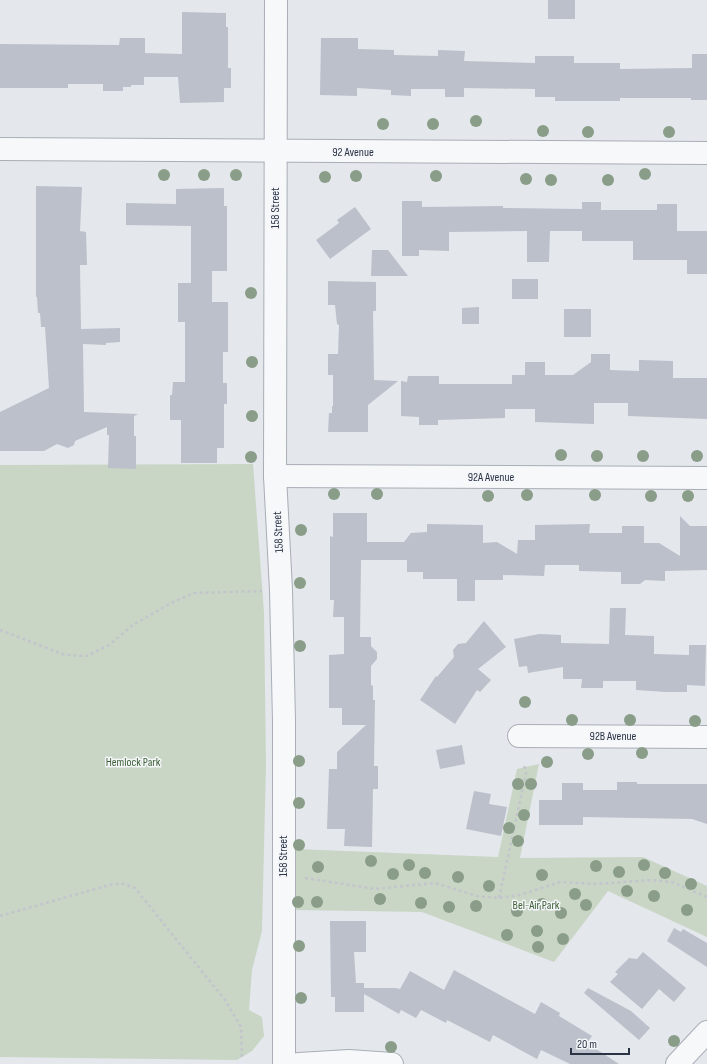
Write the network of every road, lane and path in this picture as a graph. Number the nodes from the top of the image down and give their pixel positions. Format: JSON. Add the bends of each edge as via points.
{"nodes":[{"id":1,"x":276,"y":0,"type":"edge"},
{"id":2,"x":0,"y":149,"type":"edge"},
{"id":3,"x":276,"y":152,"type":"junction"},
{"id":4,"x":707,"y":153,"type":"edge"},
{"id":5,"x":275,"y":476,"type":"junction"},
{"id":6,"x":707,"y":478,"type":"edge"},
{"id":7,"x":266,"y":591,"type":"dead end"},
{"id":8,"x":0,"y":630,"type":"edge"},
{"id":9,"x":519,"y":736,"type":"dead end"},
{"id":10,"x":707,"y":736,"type":"edge"},
{"id":11,"x":524,"y":765,"type":"dead end"},
{"id":12,"x":299,"y":878,"type":"dead end"},
{"id":13,"x":707,"y":897,"type":"edge"},
{"id":14,"x":499,"y":898,"type":"junction"},
{"id":15,"x":0,"y":916,"type":"edge"},
{"id":16,"x":707,"y":1032,"type":"edge"},
{"id":17,"x":242,"y":1058,"type":"dead end"},
{"id":18,"x":284,"y":1064,"type":"edge"},
{"id":19,"x":299,"y":1064,"type":"edge"},
{"id":20,"x":392,"y":1064,"type":"edge"},
{"id":21,"x":677,"y":1064,"type":"edge"}],
"edges":[{"from":1,"to":3,"type":"street","name":"158 Street"},
{"from":2,"to":3,"type":"street","name":"92 Avenue"},
{"from":3,"to":4,"type":"street","name":"92 Avenue"},
{"from":3,"to":5,"type":"street","name":"158 Street"},
{"from":5,"to":6,"type":"street","name":"92A Avenue"},
{"from":5,"to":18,"type":"street","name":"158 Street","via":[[284,713]]},
{"from":7,"to":8,"type":"path","via":[[194,593],[133,625],[109,645],[86,656],[65,655]]},
{"from":9,"to":10,"type":"street","name":"92B Avenue"},
{"from":11,"to":14,"type":"path","via":[[526,773]]},
{"from":12,"to":14,"type":"path","via":[[375,889],[435,883],[478,896]]},
{"from":13,"to":14,"type":"path","via":[[672,882],[640,880],[597,884],[560,882],[520,895]]},
{"from":15,"to":17,"type":"path","via":[[113,884],[135,888],[224,1000],[240,1027]]},
{"from":16,"to":21,"type":"street"},
{"from":19,"to":20,"type":"street","via":[[349,1061]]}]}
